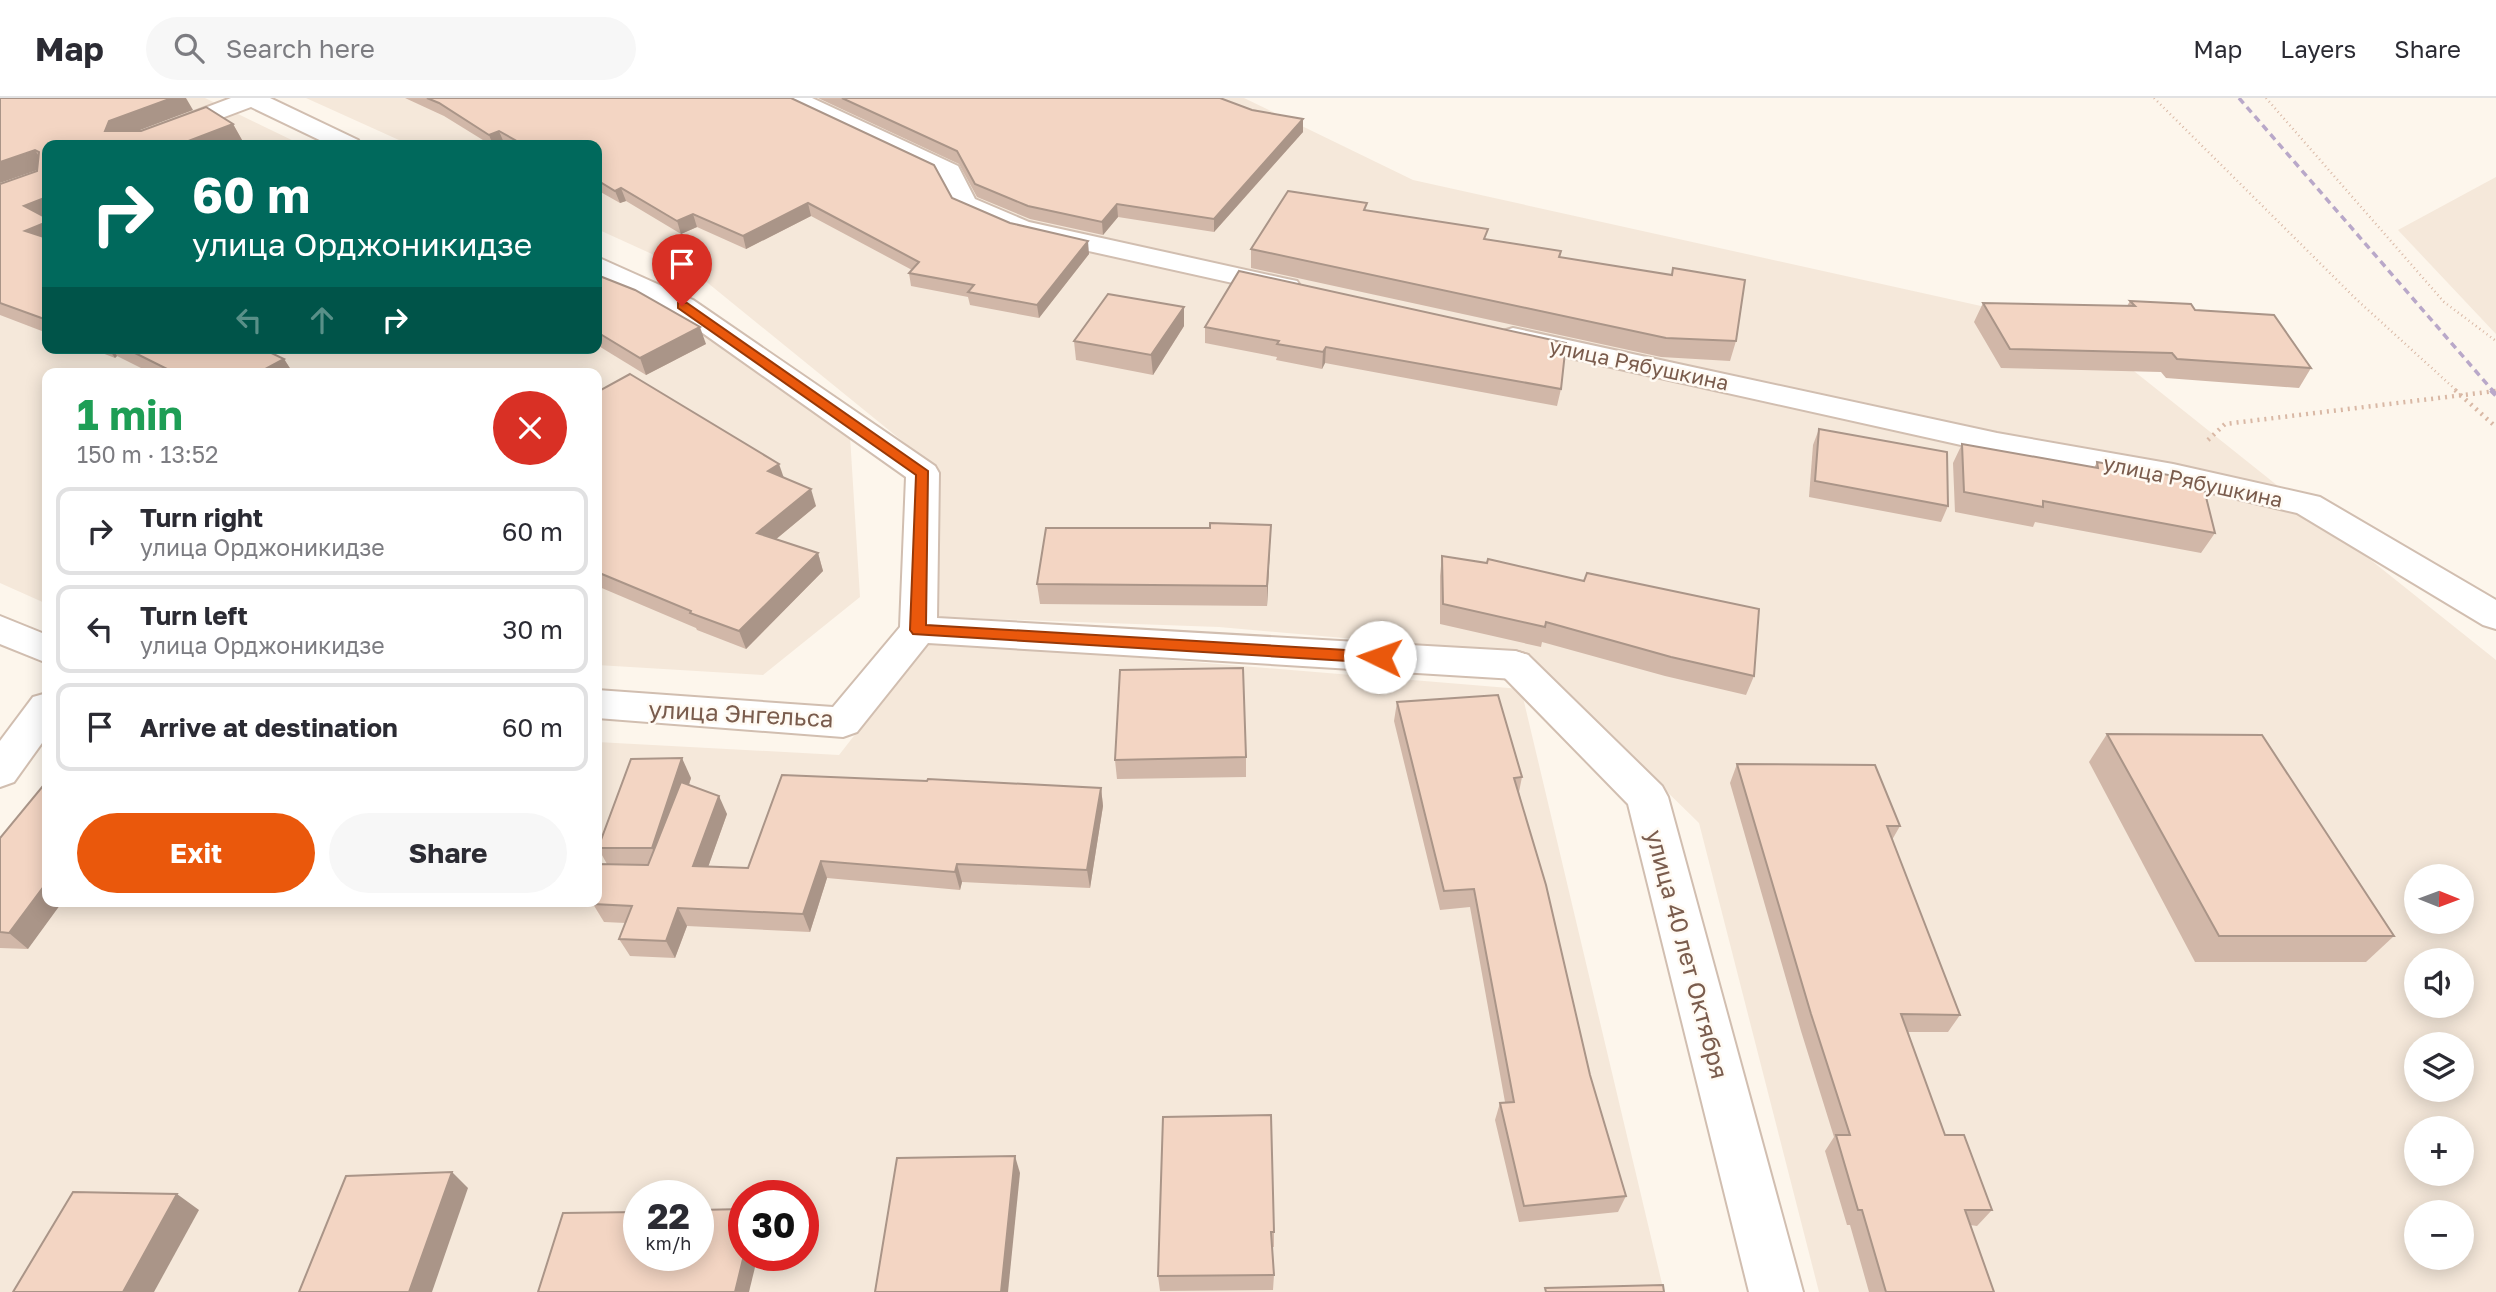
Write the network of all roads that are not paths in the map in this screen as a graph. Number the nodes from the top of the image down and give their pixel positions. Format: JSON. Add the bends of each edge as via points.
{"nodes":[{"id":1,"x":251,"y":98,"type":"edge"},
{"id":2,"x":793,"y":98,"type":"edge"},
{"id":3,"x":142,"y":140,"type":"edge"},
{"id":4,"x":339,"y":140,"type":"edge"},
{"id":5,"x":602,"y":267,"type":"edge"},
{"id":6,"x":1319,"y":294,"type":"edge"},
{"id":7,"x":1482,"y":330,"type":"edge"},
{"id":8,"x":2496,"y":616,"type":"edge"},
{"id":9,"x":0,"y":629,"type":"edge"},
{"id":10,"x":918,"y":630,"type":"junction"},
{"id":11,"x":42,"y":648,"type":"edge"},
{"id":12,"x":602,"y":704,"type":"edge"},
{"id":13,"x":42,"y":714,"type":"edge"},
{"id":14,"x":0,"y":771,"type":"edge"},
{"id":15,"x":1776,"y":1292,"type":"edge"}],
"edges":[{"from":1,"to":3,"type":"street"},
{"from":1,"to":4,"type":"street"},
{"from":2,"to":6,"type":"street","via":[[949,172],[964,204],[1021,228]]},
{"from":5,"to":10,"type":"street","via":[[682,306],[923,474]]},
{"from":7,"to":8,"type":"street","name":"улица Рябушкина","via":[[1997,443],[2173,474],[2308,505]]},
{"from":9,"to":11,"type":"street"},
{"from":10,"to":12,"type":"street","name":"улица Энгельса","via":[[843,722]]},
{"from":10,"to":15,"type":"street","name":"улица 40 лет Октября","via":[[1515,665],[1647,797]]},
{"from":13,"to":14,"type":"street"}]}
